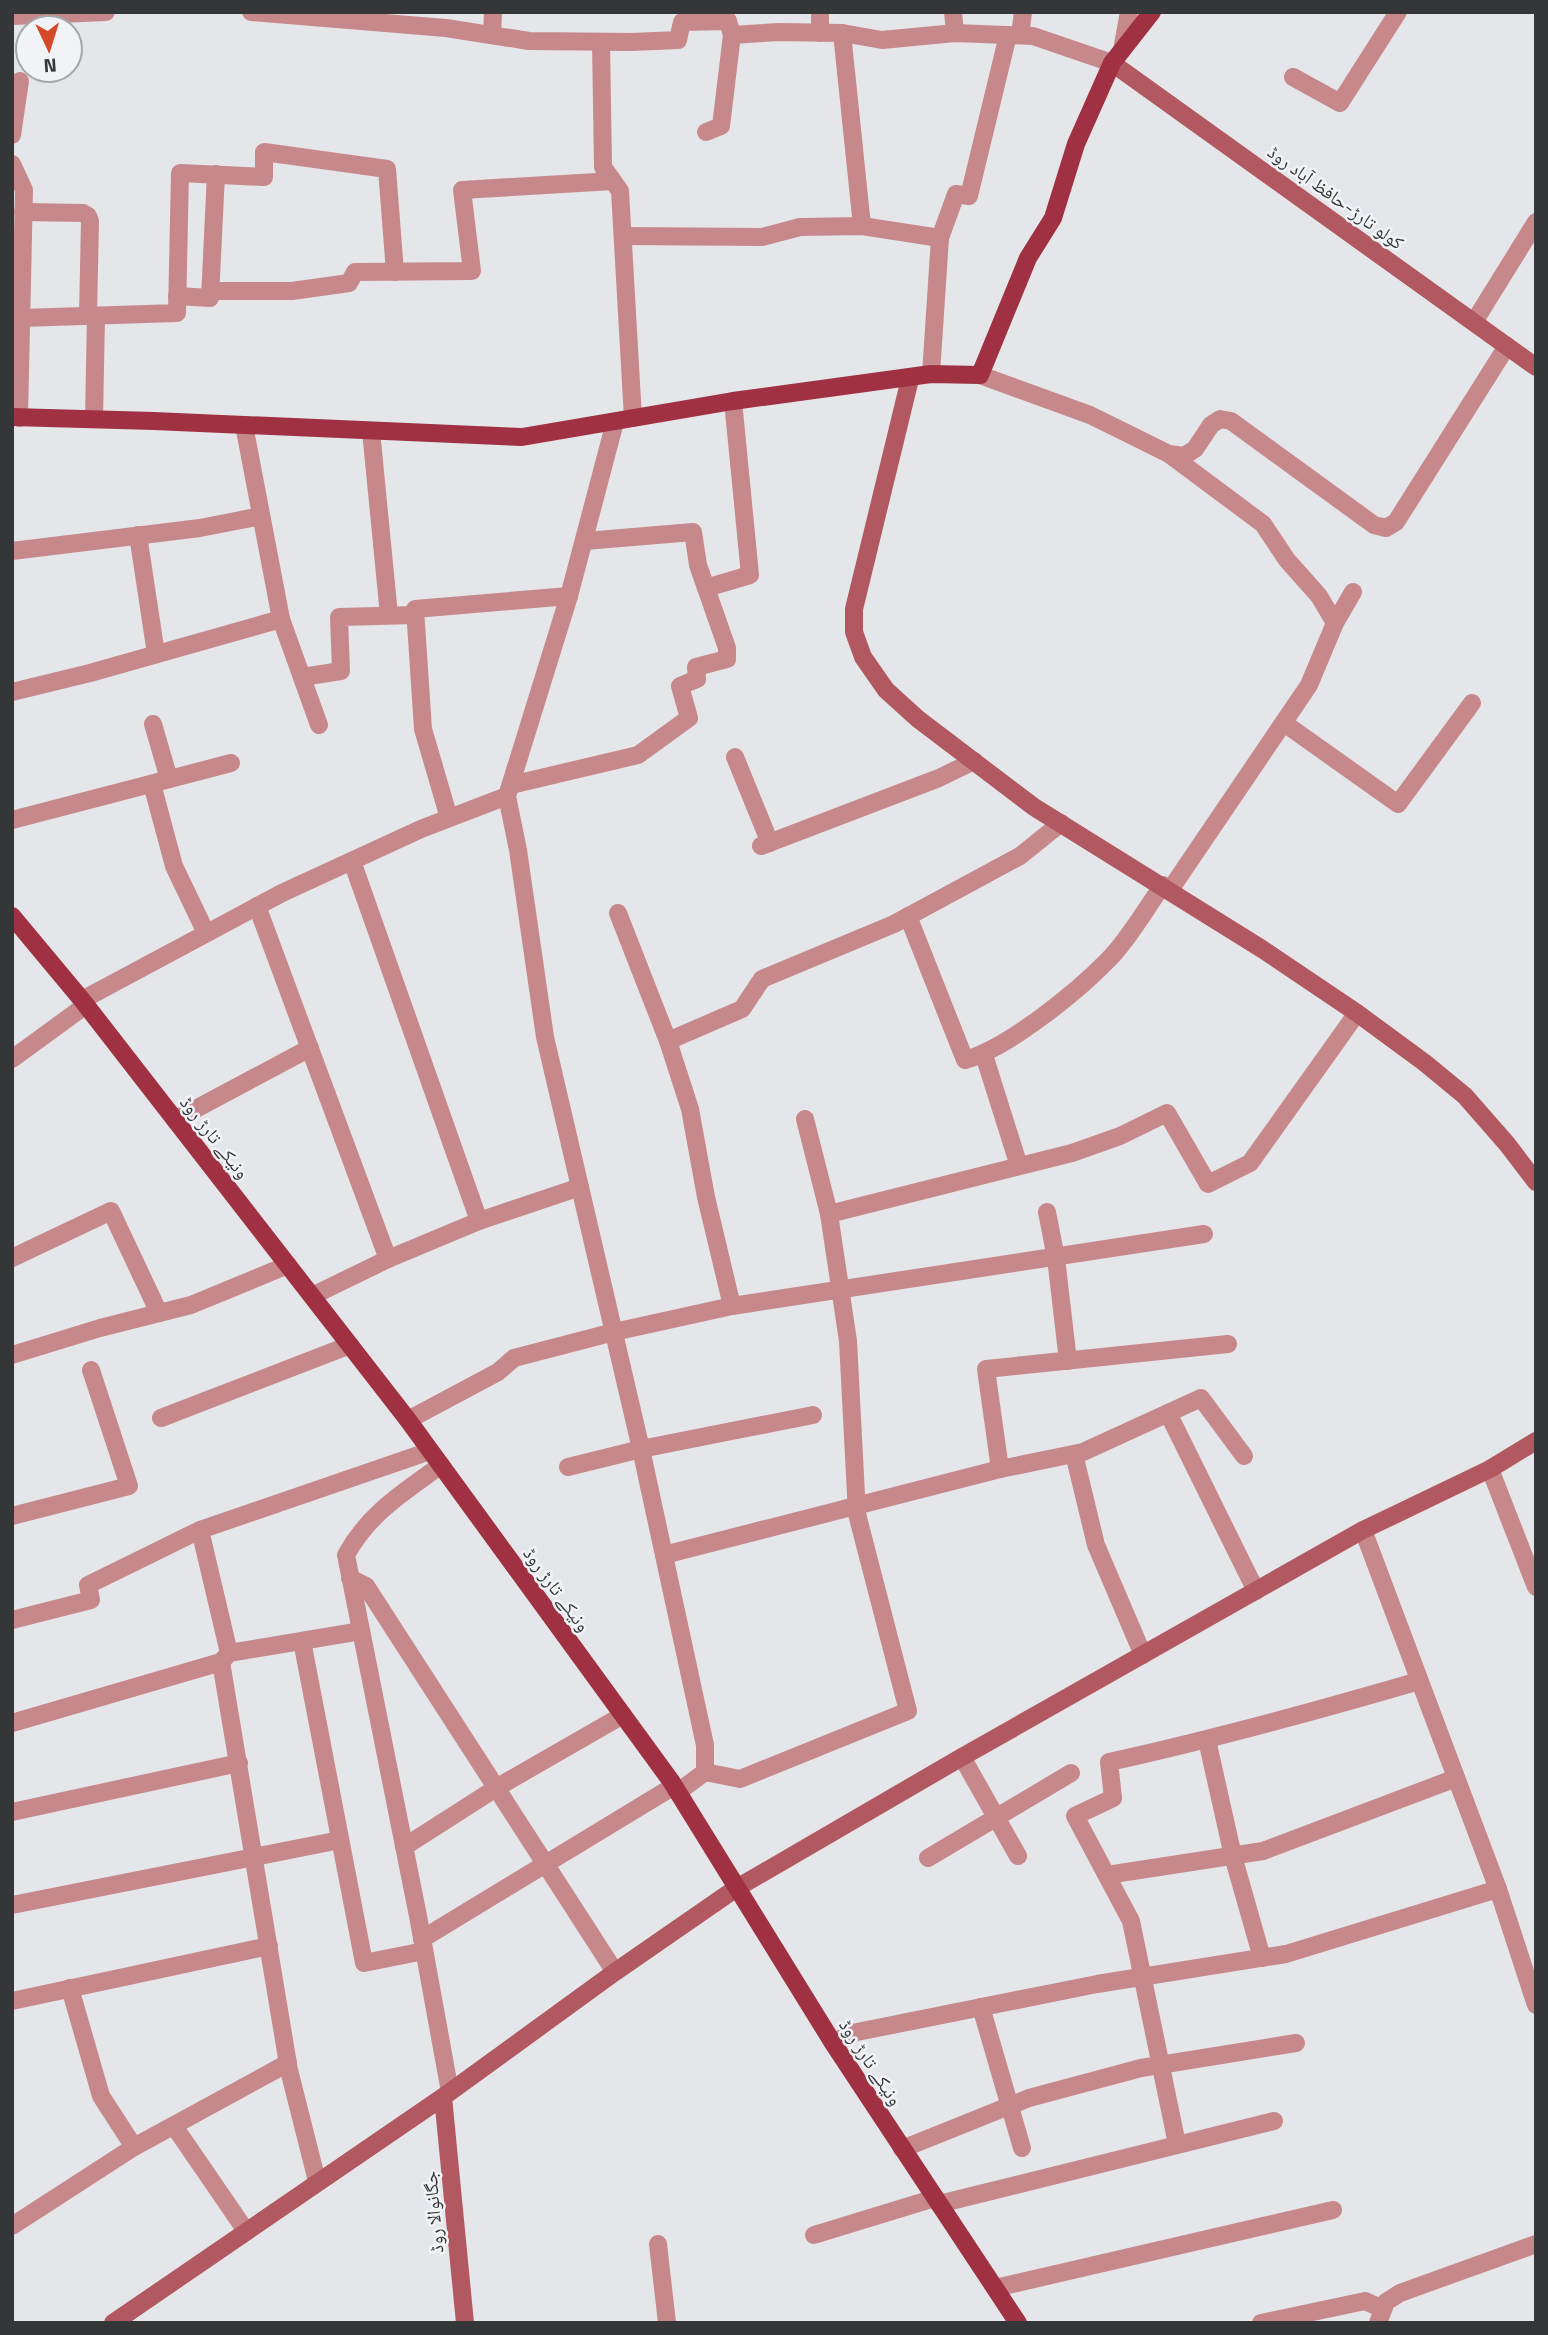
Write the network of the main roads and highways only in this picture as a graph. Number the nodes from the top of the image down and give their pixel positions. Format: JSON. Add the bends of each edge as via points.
{"nodes":[{"id":1,"x":1152,"y":12,"type":"edge"},
{"id":2,"x":1117,"y":56,"type":"junction"},
{"id":3,"x":1536,"y":367,"type":"edge"},
{"id":4,"x":910,"y":379,"type":"junction"},
{"id":5,"x":15,"y":417,"type":"edge"},
{"id":6,"x":12,"y":916,"type":"edge"},
{"id":7,"x":1536,"y":1182,"type":"edge"},
{"id":8,"x":1536,"y":1441,"type":"edge"},
{"id":9,"x":736,"y":1889,"type":"junction"},
{"id":10,"x":447,"y":2094,"type":"junction"},
{"id":11,"x":113,"y":2323,"type":"edge"},
{"id":12,"x":465,"y":2323,"type":"edge"},
{"id":13,"x":1018,"y":2323,"type":"edge"}],
"edges":[{"from":1,"to":2,"type":"main road"},
{"from":2,"to":3,"type":"main road","name":"کولو تارڑ-حافظ آباد روڈ"},
{"from":2,"to":4,"type":"main road","via":[[1076,145],[1053,218],[1028,258],[979,374],[930,374]]},
{"from":4,"to":5,"type":"main road","via":[[733,401],[522,437]]},
{"from":4,"to":7,"type":"main road","via":[[855,609],[854,632],[863,657],[886,690],[1034,807],[1357,1013],[1465,1096]]},
{"from":6,"to":9,"type":"main road","name":"ونیکے تارڑ روڈ","via":[[408,1420],[676,1789]]},
{"from":8,"to":9,"type":"main road","via":[[1490,1469],[1363,1530]]},
{"from":9,"to":10,"type":"main road"},
{"from":9,"to":13,"type":"main road","name":"ونیکے تارڑ روڈ"},
{"from":10,"to":11,"type":"main road"},
{"from":10,"to":12,"type":"main road","name":"جگانوالا روڈ"}]}
